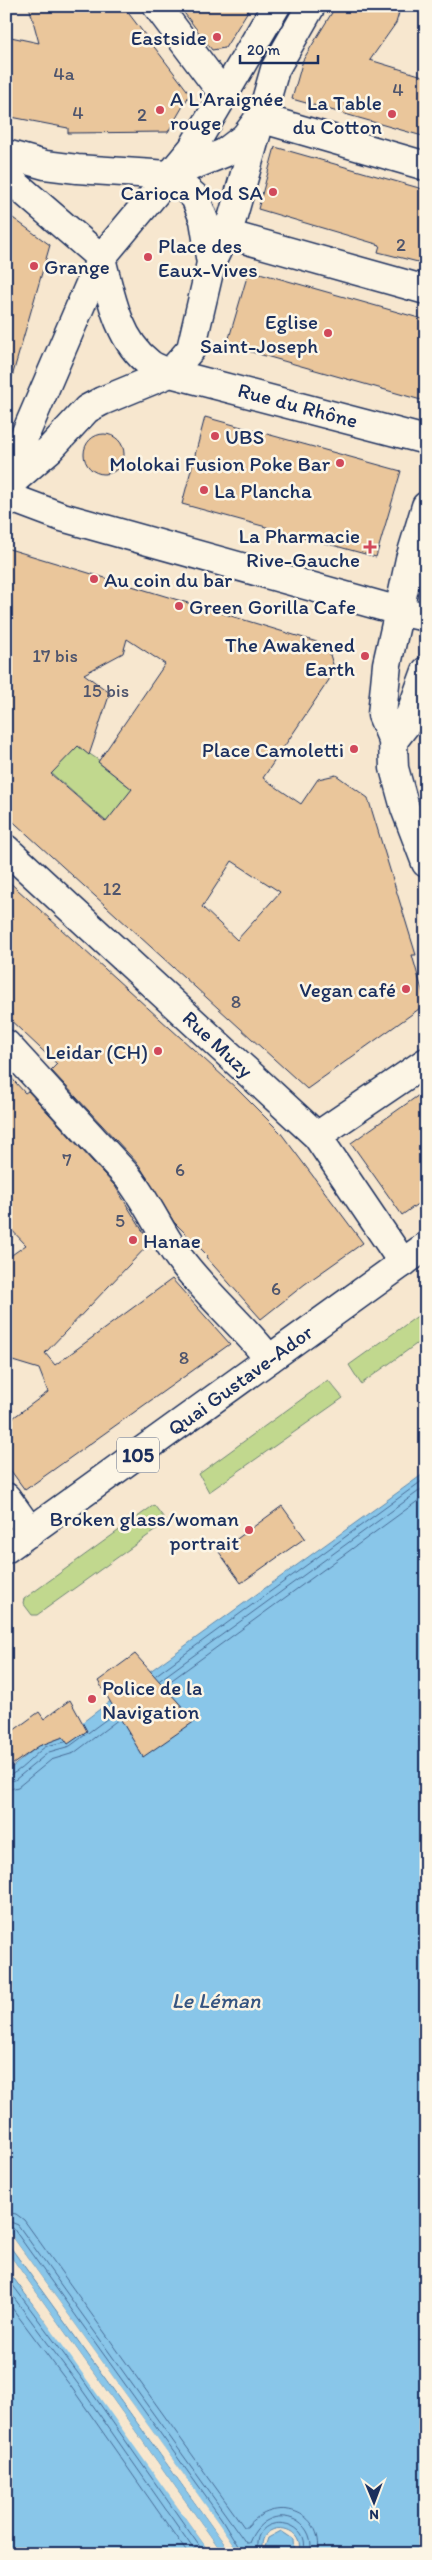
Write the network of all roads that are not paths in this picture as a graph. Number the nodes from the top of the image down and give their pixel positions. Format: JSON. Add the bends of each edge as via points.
{"nodes":[{"id":1,"x":156,"y":6,"type":"edge"},
{"id":2,"x":276,"y":6,"type":"edge"},
{"id":3,"x":311,"y":6,"type":"edge"},
{"id":4,"x":223,"y":94,"type":"junction"},
{"id":5,"x":260,"y":118,"type":"junction"},
{"id":6,"x":6,"y":154,"type":"edge"},
{"id":7,"x":426,"y":166,"type":"edge"},
{"id":8,"x":169,"y":175,"type":"junction"},
{"id":9,"x":6,"y":176,"type":"edge"},
{"id":10,"x":226,"y":234,"type":"junction"},
{"id":11,"x":101,"y":258,"type":"junction"},
{"id":12,"x":211,"y":263,"type":"junction"},
{"id":13,"x":426,"y":290,"type":"edge"},
{"id":14,"x":191,"y":349,"type":"junction"},
{"id":15,"x":170,"y":373,"type":"junction"},
{"id":16,"x":215,"y":383,"type":"junction"},
{"id":17,"x":426,"y":440,"type":"edge"},
{"id":18,"x":6,"y":479,"type":"edge"},
{"id":19,"x":6,"y":487,"type":"edge"},
{"id":20,"x":6,"y":496,"type":"edge"},
{"id":21,"x":426,"y":506,"type":"edge"},
{"id":22,"x":399,"y":611,"type":"junction"},
{"id":23,"x":426,"y":618,"type":"edge"},
{"id":24,"x":426,"y":671,"type":"edge"},
{"id":25,"x":393,"y":741,"type":"junction"},
{"id":26,"x":6,"y":849,"type":"edge"},
{"id":27,"x":426,"y":863,"type":"edge"},
{"id":28,"x":6,"y":1044,"type":"edge"},
{"id":29,"x":426,"y":1062,"type":"edge"},
{"id":30,"x":317,"y":1136,"type":"junction"},
{"id":31,"x":426,"y":1246,"type":"edge"},
{"id":32,"x":403,"y":1263,"type":"junction"},
{"id":33,"x":269,"y":1359,"type":"junction"},
{"id":34,"x":6,"y":1497,"type":"edge"},
{"id":35,"x":31,"y":1532,"type":"junction"},
{"id":36,"x":6,"y":1550,"type":"edge"}],
"edges":[{"from":1,"to":4,"type":"street"},
{"from":2,"to":4,"type":"street"},
{"from":3,"to":5,"type":"street","via":[[275,69]]},
{"from":4,"to":8,"type":"street","via":[[192,149]]},
{"from":5,"to":7,"type":"street"},
{"from":5,"to":8,"type":"street","via":[[245,137],[224,153]]},
{"from":5,"to":10,"type":"street"},
{"from":6,"to":8,"type":"street","via":[[45,165],[76,169]]},
{"from":8,"to":11,"type":"street"},
{"from":8,"to":12,"type":"street","via":[[196,197],[204,220]]},
{"from":9,"to":11,"type":"street"},
{"from":10,"to":12,"type":"street"},
{"from":10,"to":13,"type":"street"},
{"from":11,"to":15,"type":"street","via":[[114,308],[125,332],[139,354],[150,364]]},
{"from":11,"to":18,"type":"street"},
{"from":12,"to":14,"type":"street"},
{"from":14,"to":15,"type":"street"},
{"from":14,"to":16,"type":"street","via":[[205,374]]},
{"from":15,"to":16,"type":"street","name":"Rue du Rhône"},
{"from":15,"to":19,"type":"street","via":[[87,410],[50,449]]},
{"from":16,"to":17,"type":"street","name":"Rue du Rhône"},
{"from":20,"to":22,"type":"street","via":[[62,517]]},
{"from":21,"to":22,"type":"street"},
{"from":22,"to":23,"type":"street"},
{"from":22,"to":25,"type":"street","via":[[387,664],[382,715]]},
{"from":24,"to":25,"type":"street","via":[[407,723]]},
{"from":25,"to":27,"type":"street","via":[[394,768]]},
{"from":26,"to":30,"type":"street","name":"Rue Muzy"},
{"from":28,"to":33,"type":"street","via":[[127,1176],[179,1258]]},
{"from":29,"to":30,"type":"street"},
{"from":30,"to":32,"type":"street","name":"Rue Muzy"},
{"from":31,"to":32,"type":"street","name":"Quai Gustave-Ador","number":"105"},
{"from":32,"to":33,"type":"street","name":"Quai Gustave-Ador","number":"105"},
{"from":33,"to":35,"type":"street","name":"Quai Gustave-Ador","number":"105"},
{"from":34,"to":35,"type":"street"},
{"from":35,"to":36,"type":"street","name":"Quai Gustave-Ador","number":"105"}]}
